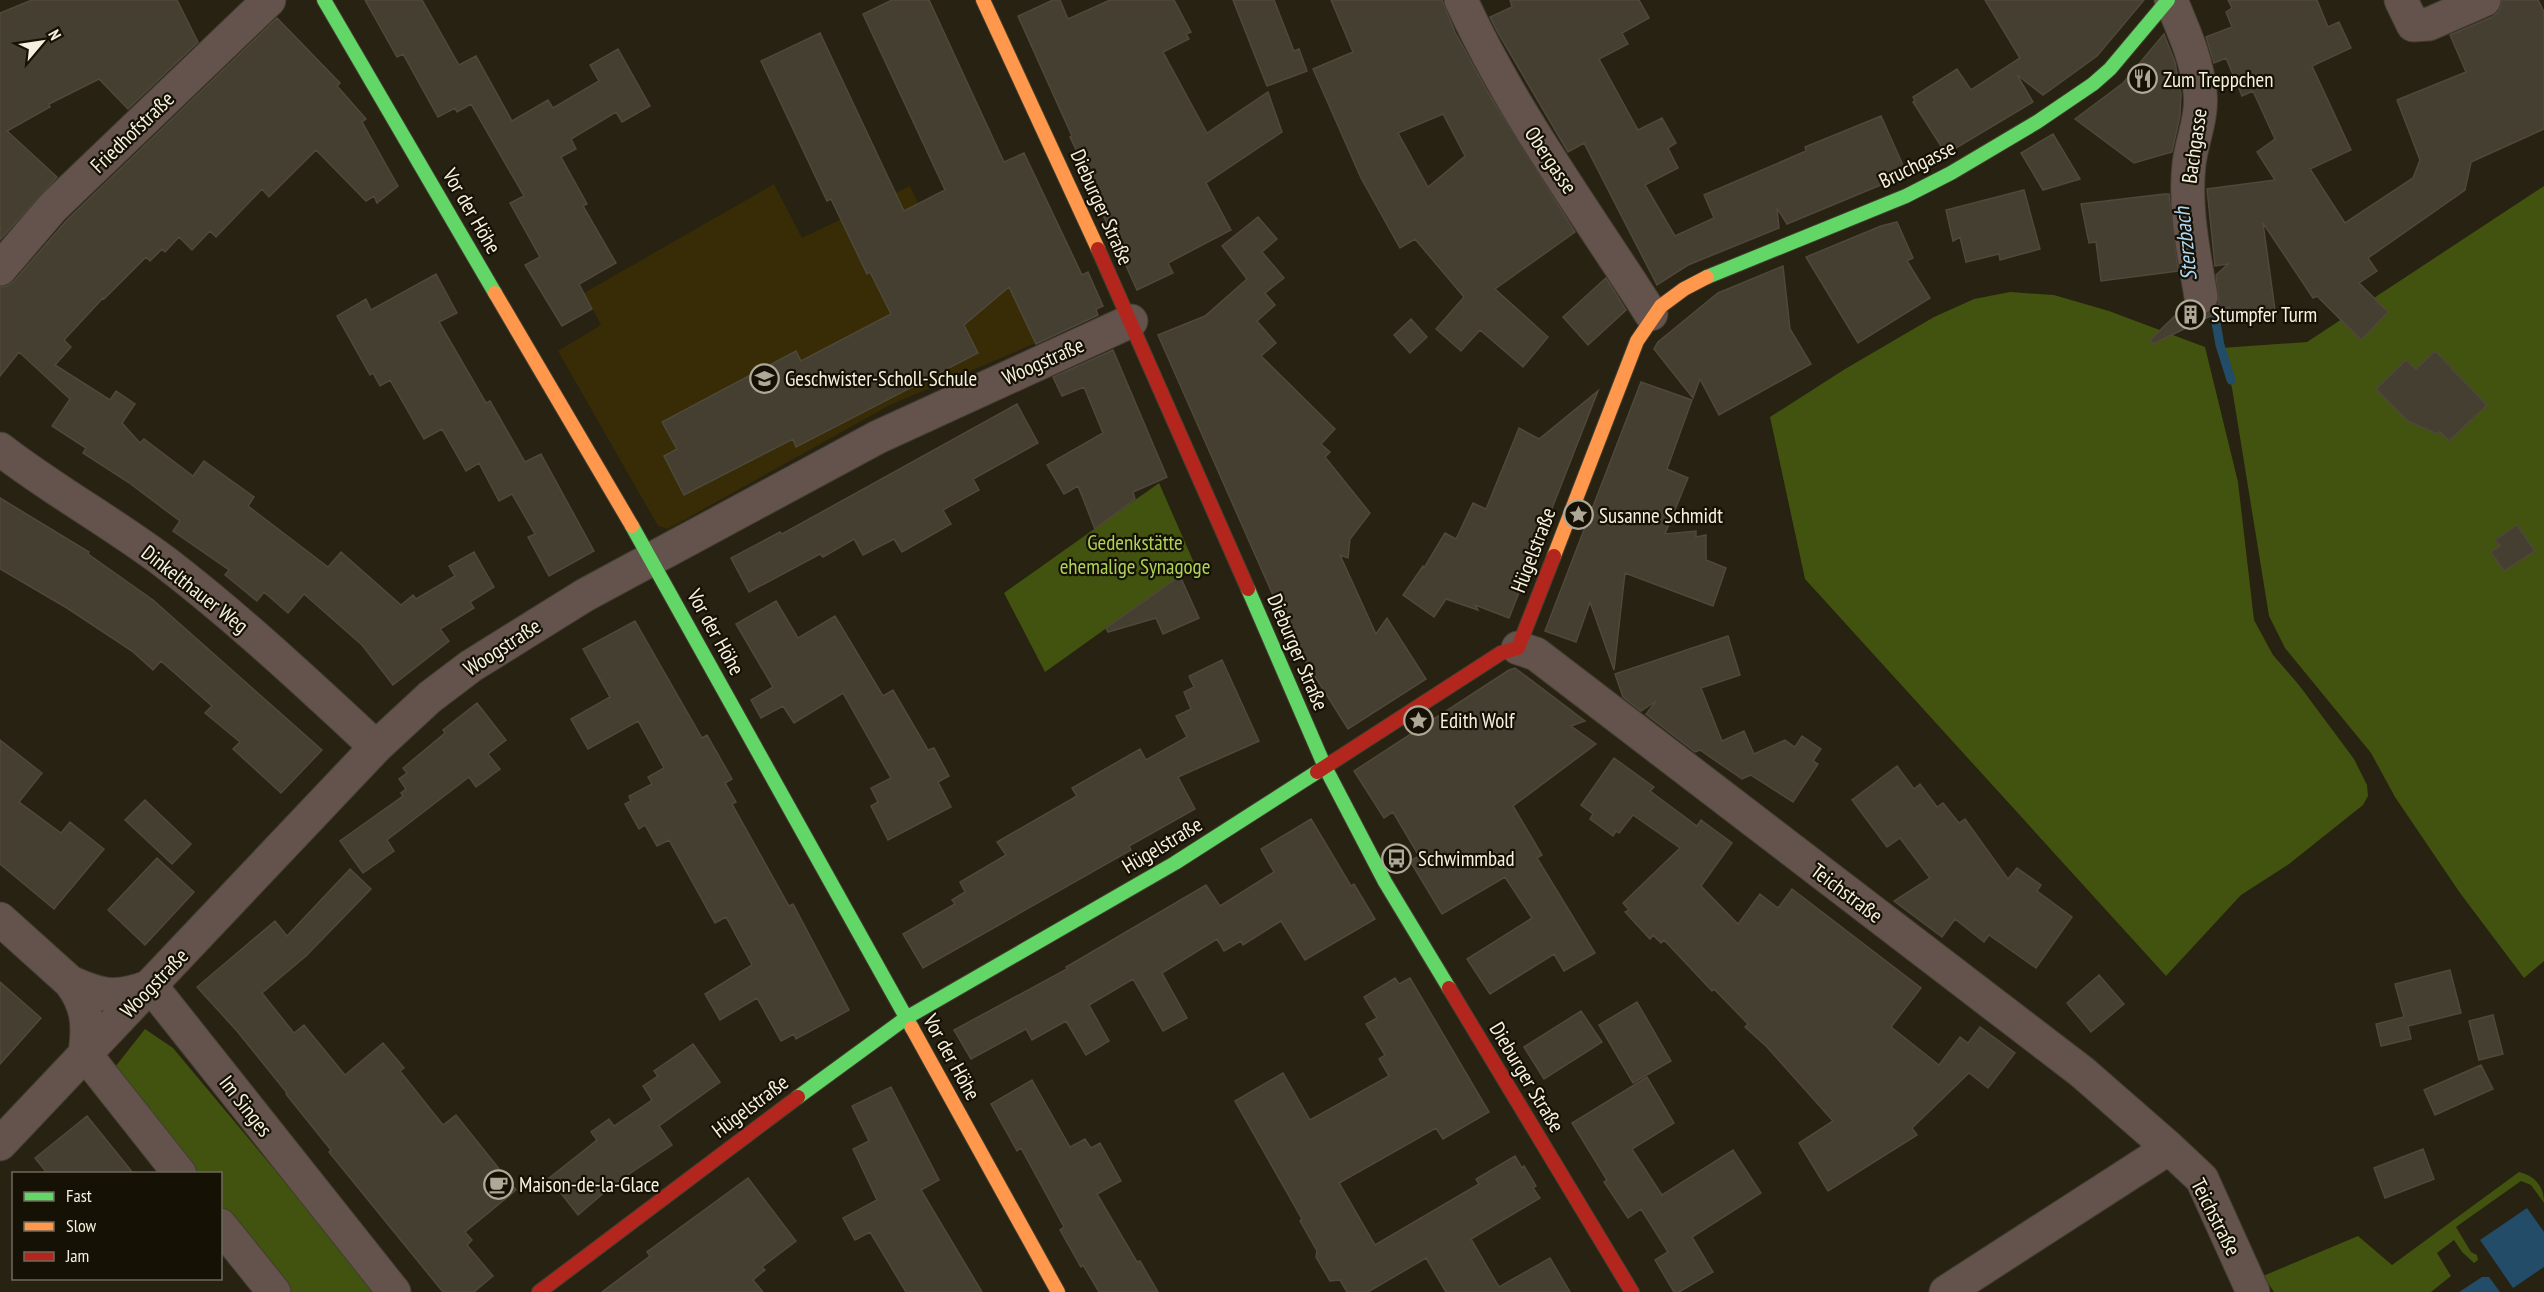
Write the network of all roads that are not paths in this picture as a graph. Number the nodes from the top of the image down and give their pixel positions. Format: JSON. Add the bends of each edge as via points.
{"nodes":[{"id":1,"x":269,"y":0,"type":"edge"},
{"id":2,"x":324,"y":0,"type":"edge"},
{"id":3,"x":983,"y":0,"type":"edge"},
{"id":4,"x":1461,"y":0,"type":"edge"},
{"id":5,"x":2170,"y":0,"type":"edge"},
{"id":6,"x":2484,"y":0,"type":"edge"},
{"id":7,"x":2407,"y":13,"type":"edge"},
{"id":8,"x":0,"y":269,"type":"edge"},
{"id":9,"x":2201,"y":297,"type":"dead end"},
{"id":10,"x":1651,"y":314,"type":"junction"},
{"id":11,"x":1131,"y":321,"type":"junction"},
{"id":12,"x":0,"y":449,"type":"edge"},
{"id":13,"x":652,"y":560,"type":"junction"},
{"id":14,"x":1518,"y":648,"type":"junction"},
{"id":15,"x":376,"y":747,"type":"junction"},
{"id":16,"x":1325,"y":766,"type":"junction"},
{"id":17,"x":0,"y":919,"type":"edge"},
{"id":18,"x":70,"y":982,"type":"junction"},
{"id":19,"x":151,"y":986,"type":"junction"},
{"id":20,"x":906,"y":1018,"type":"junction"},
{"id":21,"x":85,"y":1054,"type":"junction"},
{"id":22,"x":0,"y":1144,"type":"edge"},
{"id":23,"x":2169,"y":1148,"type":"junction"},
{"id":24,"x":179,"y":1172,"type":"edge"},
{"id":25,"x":222,"y":1227,"type":"edge"},
{"id":26,"x":274,"y":1292,"type":"edge"},
{"id":27,"x":394,"y":1292,"type":"edge"},
{"id":28,"x":539,"y":1292,"type":"edge"},
{"id":29,"x":1058,"y":1292,"type":"edge"},
{"id":30,"x":1632,"y":1292,"type":"edge"},
{"id":31,"x":1946,"y":1292,"type":"edge"},
{"id":32,"x":2253,"y":1292,"type":"edge"}],
"edges":[{"from":1,"to":8,"type":"street","name":"Friedhofstraße","via":[[53,207]]},
{"from":2,"to":13,"type":"street","name":"Vor der Höhe"},
{"from":3,"to":11,"type":"street","name":"Dieburger Straße"},
{"from":4,"to":10,"type":"street","name":"Obergasse","via":[[1484,52],[1512,100]]},
{"from":5,"to":9,"type":"street","name":"Bachgasse","via":[[2190,45],[2201,94],[2188,190],[2188,216]]},
{"from":5,"to":10,"type":"street","name":"Bruchgasse","via":[[2110,69],[2037,122],[1906,195],[1695,282]]},
{"from":6,"to":7,"type":"street","via":[[2429,24]]},
{"from":10,"to":14,"type":"street","name":"Hügelstraße"},
{"from":11,"to":13,"type":"street","name":"Woogstraße","via":[[878,437]]},
{"from":11,"to":16,"type":"street","name":"Dieburger Straße"},
{"from":12,"to":15,"type":"street","name":"Dinkelthauer Weg","via":[[165,562],[265,644]]},
{"from":13,"to":15,"type":"street","name":"Woogstraße","via":[[496,649],[430,697]]},
{"from":13,"to":20,"type":"street","name":"Vor der Höhe"},
{"from":14,"to":16,"type":"street","name":"Hügelstraße","via":[[1501,653]]},
{"from":14,"to":23,"type":"street","name":"Teichstraße","via":[[1536,654],[2075,1067]]},
{"from":15,"to":19,"type":"street","name":"Woogstraße"},
{"from":16,"to":20,"type":"street","name":"Hügelstraße","via":[[1175,863]]},
{"from":16,"to":30,"type":"street","name":"Dieburger Straße","via":[[1385,882]]},
{"from":17,"to":18,"type":"street"},
{"from":18,"to":19,"type":"street","via":[[114,996]]},
{"from":18,"to":21,"type":"street","via":[[80,994],[89,1028]]},
{"from":19,"to":21,"type":"street","name":"Woogstraße"},
{"from":19,"to":27,"type":"street","name":"Im Singes"},
{"from":20,"to":28,"type":"street","name":"Hügelstraße"},
{"from":20,"to":29,"type":"street","name":"Vor der Höhe"},
{"from":21,"to":22,"type":"street","name":"Woogstraße"},
{"from":21,"to":24,"type":"street"},
{"from":23,"to":31,"type":"street"},
{"from":23,"to":32,"type":"street","name":"Teichstraße","via":[[2202,1179]]},
{"from":25,"to":26,"type":"street"}]}
